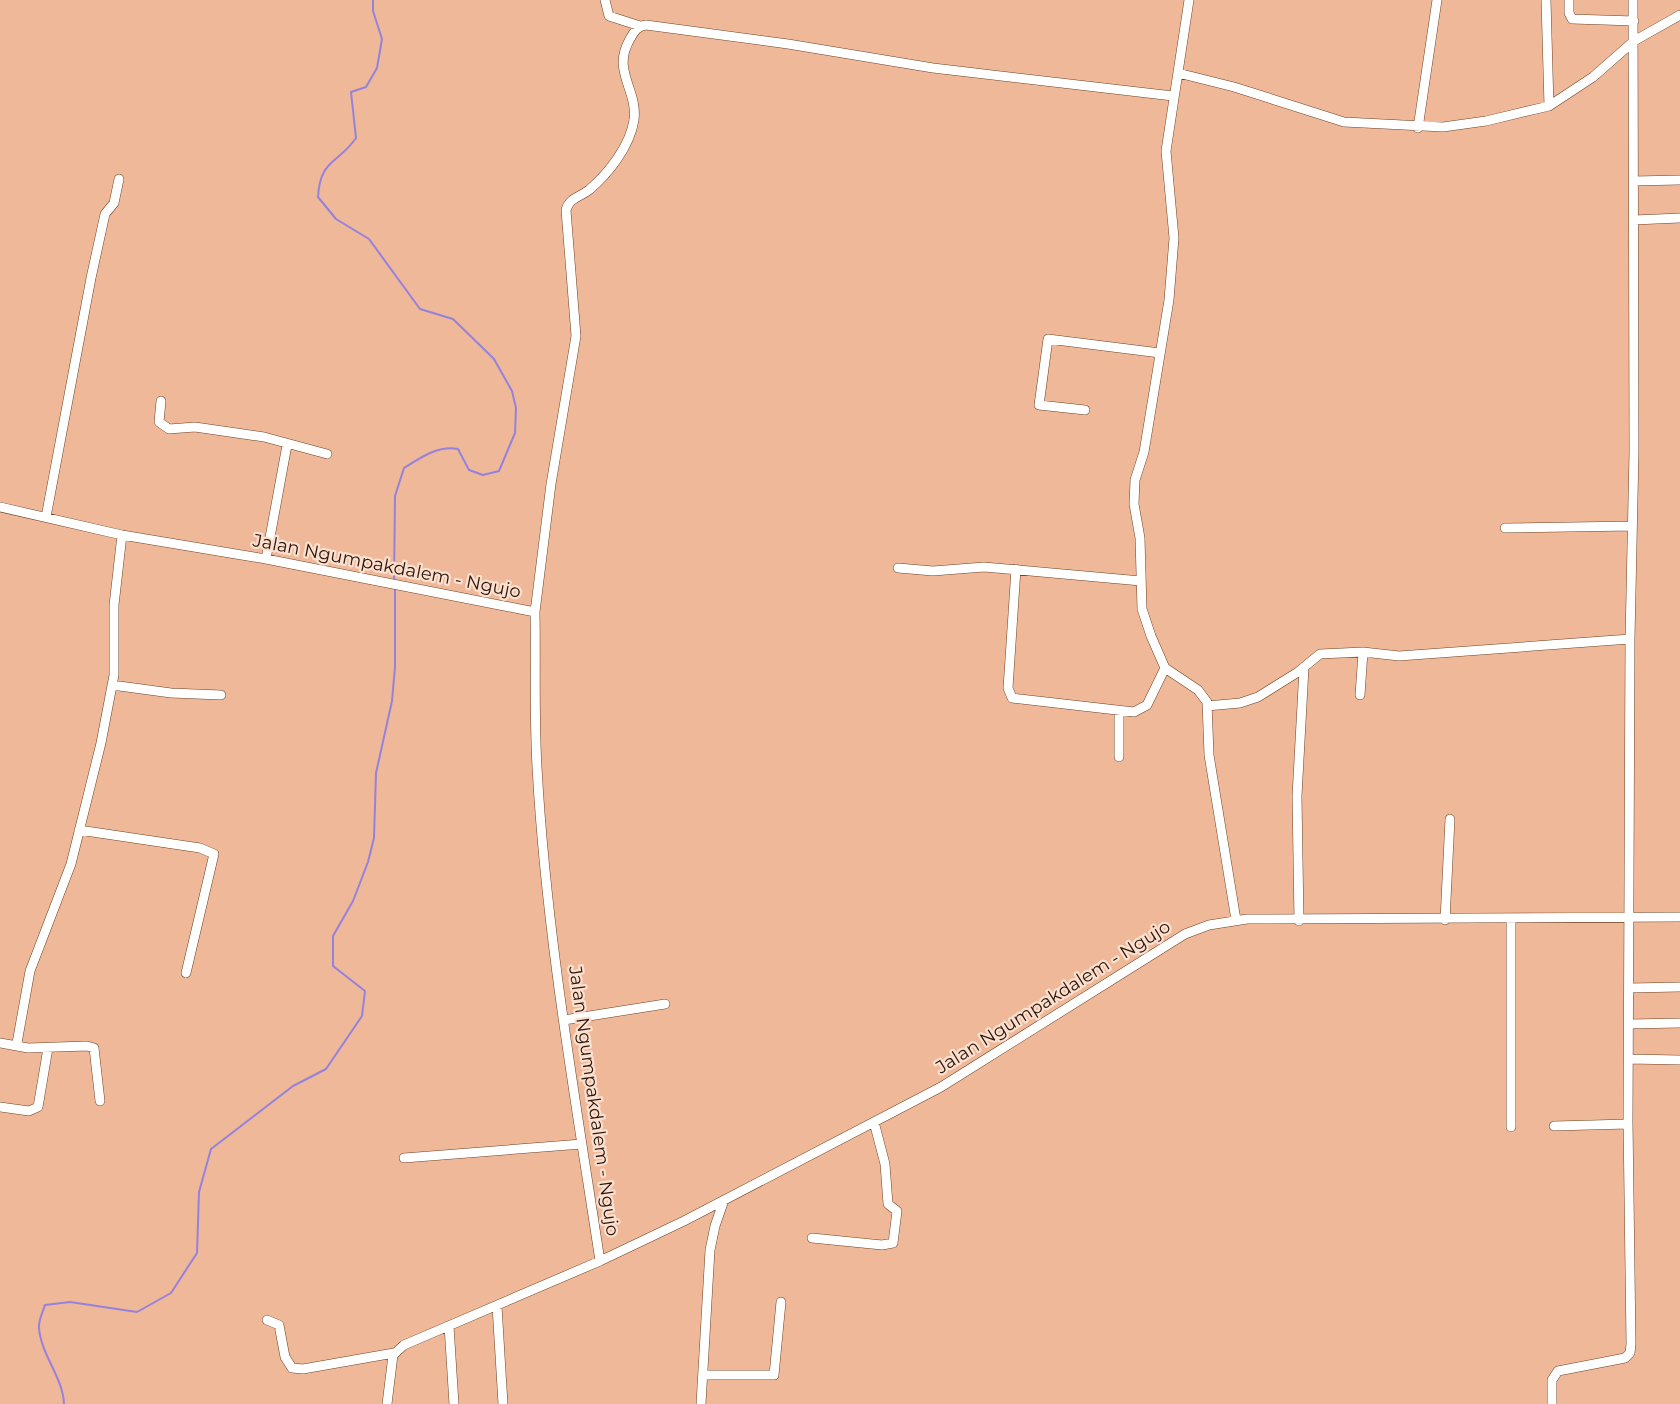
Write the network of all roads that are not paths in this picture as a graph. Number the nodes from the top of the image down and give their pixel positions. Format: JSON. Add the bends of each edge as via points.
{"nodes":[{"id":1,"x":606,"y":0,"type":"edge"},
{"id":2,"x":1189,"y":0,"type":"edge"},
{"id":3,"x":1437,"y":0,"type":"edge"},
{"id":4,"x":1546,"y":0,"type":"edge"},
{"id":5,"x":1569,"y":0,"type":"edge"},
{"id":6,"x":1633,"y":0,"type":"edge"},
{"id":7,"x":1680,"y":15,"type":"edge"},
{"id":8,"x":1634,"y":21,"type":"junction"},
{"id":9,"x":640,"y":26,"type":"junction"},
{"id":10,"x":1634,"y":41,"type":"junction"},
{"id":11,"x":1178,"y":73,"type":"junction"},
{"id":12,"x":1173,"y":96,"type":"junction"},
{"id":13,"x":1549,"y":106,"type":"junction"},
{"id":14,"x":1418,"y":128,"type":"junction"},
{"id":15,"x":118,"y":178,"type":"dead end"},
{"id":16,"x":1680,"y":180,"type":"edge"},
{"id":17,"x":1634,"y":181,"type":"junction"},
{"id":18,"x":1680,"y":218,"type":"edge"},
{"id":19,"x":1634,"y":220,"type":"junction"},
{"id":20,"x":1160,"y":353,"type":"junction"},
{"id":21,"x":161,"y":401,"type":"dead end"},
{"id":22,"x":1085,"y":410,"type":"dead end"},
{"id":23,"x":287,"y":445,"type":"junction"},
{"id":24,"x":327,"y":454,"type":"dead end"},
{"id":25,"x":0,"y":507,"type":"edge"},
{"id":26,"x":46,"y":517,"type":"junction"},
{"id":27,"x":1632,"y":526,"type":"junction"},
{"id":28,"x":1504,"y":528,"type":"dead end"},
{"id":29,"x":122,"y":535,"type":"junction"},
{"id":30,"x":266,"y":559,"type":"junction"},
{"id":31,"x":898,"y":568,"type":"dead end"},
{"id":32,"x":1016,"y":569,"type":"junction"},
{"id":33,"x":1142,"y":581,"type":"junction"},
{"id":34,"x":535,"y":612,"type":"junction"},
{"id":35,"x":1630,"y":639,"type":"junction"},
{"id":36,"x":1363,"y":652,"type":"junction"},
{"id":37,"x":1165,"y":668,"type":"junction"},
{"id":38,"x":1304,"y":668,"type":"junction"},
{"id":39,"x":112,"y":685,"type":"junction"},
{"id":40,"x":1360,"y":695,"type":"dead end"},
{"id":41,"x":221,"y":696,"type":"dead end"},
{"id":42,"x":1207,"y":706,"type":"junction"},
{"id":43,"x":1119,"y":711,"type":"junction"},
{"id":44,"x":1119,"y":757,"type":"dead end"},
{"id":45,"x":1450,"y":819,"type":"dead end"},
{"id":46,"x":80,"y":830,"type":"junction"},
{"id":47,"x":1630,"y":916,"type":"junction"},
{"id":48,"x":1680,"y":917,"type":"edge"},
{"id":49,"x":1510,"y":918,"type":"junction"},
{"id":50,"x":1236,"y":920,"type":"junction"},
{"id":51,"x":1445,"y":920,"type":"junction"},
{"id":52,"x":1299,"y":921,"type":"junction"},
{"id":53,"x":186,"y":973,"type":"dead end"},
{"id":54,"x":1680,"y":987,"type":"edge"},
{"id":55,"x":1629,"y":988,"type":"junction"},
{"id":56,"x":665,"y":1004,"type":"dead end"},
{"id":57,"x":564,"y":1020,"type":"junction"},
{"id":58,"x":1680,"y":1023,"type":"edge"},
{"id":59,"x":1629,"y":1024,"type":"junction"},
{"id":60,"x":0,"y":1043,"type":"edge"},
{"id":61,"x":17,"y":1046,"type":"junction"},
{"id":62,"x":48,"y":1048,"type":"junction"},
{"id":63,"x":1629,"y":1059,"type":"junction"},
{"id":64,"x":1680,"y":1060,"type":"edge"},
{"id":65,"x":100,"y":1101,"type":"dead end"},
{"id":66,"x":0,"y":1107,"type":"edge"},
{"id":67,"x":874,"y":1122,"type":"junction"},
{"id":68,"x":1628,"y":1124,"type":"junction"},
{"id":69,"x":1554,"y":1126,"type":"dead end"},
{"id":70,"x":1511,"y":1127,"type":"dead end"},
{"id":71,"x":582,"y":1144,"type":"junction"},
{"id":72,"x":404,"y":1158,"type":"dead end"},
{"id":73,"x":724,"y":1200,"type":"junction"},
{"id":74,"x":812,"y":1238,"type":"dead end"},
{"id":75,"x":600,"y":1261,"type":"junction"},
{"id":76,"x":781,"y":1302,"type":"dead end"},
{"id":77,"x":497,"y":1306,"type":"junction"},
{"id":78,"x":267,"y":1320,"type":"dead end"},
{"id":79,"x":449,"y":1326,"type":"junction"},
{"id":80,"x":394,"y":1353,"type":"junction"},
{"id":81,"x":705,"y":1375,"type":"junction"},
{"id":82,"x":387,"y":1404,"type":"edge"},
{"id":83,"x":454,"y":1404,"type":"edge"},
{"id":84,"x":503,"y":1404,"type":"edge"},
{"id":85,"x":701,"y":1404,"type":"edge"},
{"id":86,"x":1552,"y":1404,"type":"edge"}],
"edges":[{"from":1,"to":9,"type":"street","via":[[609,16]]},
{"from":2,"to":11,"type":"street"},
{"from":3,"to":14,"type":"street"},
{"from":4,"to":13,"type":"street"},
{"from":5,"to":8,"type":"street","via":[[1572,19]]},
{"from":6,"to":8,"type":"street"},
{"from":7,"to":10,"type":"street"},
{"from":8,"to":10,"type":"street"},
{"from":9,"to":12,"type":"street","via":[[788,44],[933,68]]},
{"from":9,"to":34,"type":"street","via":[[627,43],[622,63],[634,116],[629,136],[601,180],[569,202],[566,210],[576,336]]},
{"from":10,"to":13,"type":"street","via":[[1593,77]]},
{"from":10,"to":17,"type":"street"},
{"from":11,"to":12,"type":"street"},
{"from":11,"to":14,"type":"street","via":[[1344,122]]},
{"from":12,"to":20,"type":"street","via":[[1166,151],[1174,238]]},
{"from":13,"to":14,"type":"street","via":[[1486,121]]},
{"from":15,"to":26,"type":"street","via":[[114,203],[105,214],[91,278]]},
{"from":16,"to":17,"type":"street"},
{"from":17,"to":19,"type":"street"},
{"from":18,"to":19,"type":"street"},
{"from":19,"to":27,"type":"street"},
{"from":20,"to":22,"type":"street","via":[[1048,339],[1038,405]]},
{"from":20,"to":33,"type":"street","via":[[1134,494]]},
{"from":21,"to":23,"type":"street","via":[[159,422],[169,429],[195,427],[264,436]]},
{"from":23,"to":24,"type":"street"},
{"from":23,"to":30,"type":"street"},
{"from":25,"to":26,"type":"street","name":"Jalan Ngumpakdalem - Ngujo"},
{"from":26,"to":29,"type":"street","name":"Jalan Ngumpakdalem - Ngujo"},
{"from":27,"to":28,"type":"street"},
{"from":27,"to":35,"type":"street"},
{"from":29,"to":30,"type":"street","name":"Jalan Ngumpakdalem - Ngujo"},
{"from":29,"to":39,"type":"street","via":[[114,605],[116,650]]},
{"from":30,"to":34,"type":"street","name":"Jalan Ngumpakdalem - Ngujo"},
{"from":31,"to":32,"type":"street"},
{"from":32,"to":33,"type":"street"},
{"from":32,"to":43,"type":"street","via":[[1009,695]]},
{"from":33,"to":37,"type":"street","via":[[1142,609]]},
{"from":34,"to":57,"type":"street","name":"Jalan Ngumpakdalem - Ngujo","via":[[537,767]]},
{"from":35,"to":36,"type":"street","via":[[1399,656]]},
{"from":35,"to":47,"type":"street"},
{"from":36,"to":38,"type":"street","via":[[1323,653]]},
{"from":36,"to":40,"type":"street"},
{"from":37,"to":42,"type":"street","via":[[1205,696]]},
{"from":37,"to":43,"type":"street","via":[[1142,710]]},
{"from":38,"to":42,"type":"street","via":[[1248,701]]},
{"from":38,"to":52,"type":"street","via":[[1297,796]]},
{"from":39,"to":41,"type":"street"},
{"from":39,"to":46,"type":"street"},
{"from":42,"to":50,"type":"street","via":[[1209,754]]},
{"from":43,"to":44,"type":"street"},
{"from":45,"to":51,"type":"street"},
{"from":46,"to":53,"type":"street","via":[[200,848],[214,854]]},
{"from":46,"to":61,"type":"street","via":[[30,971]]},
{"from":47,"to":48,"type":"street","name":"Jalan Ngumpakdalem - Ngujo"},
{"from":47,"to":49,"type":"street","name":"Jalan Ngumpakdalem - Ngujo"},
{"from":47,"to":55,"type":"street"},
{"from":49,"to":51,"type":"street","name":"Jalan Ngumpakdalem - Ngujo"},
{"from":49,"to":70,"type":"street"},
{"from":50,"to":52,"type":"street","name":"Jalan Ngumpakdalem - Ngujo"},
{"from":50,"to":67,"type":"street","name":"Jalan Ngumpakdalem - Ngujo","via":[[1185,934],[941,1087]]},
{"from":51,"to":52,"type":"street","name":"Jalan Ngumpakdalem - Ngujo"},
{"from":54,"to":55,"type":"street"},
{"from":55,"to":59,"type":"street"},
{"from":56,"to":57,"type":"street"},
{"from":57,"to":71,"type":"street","name":"Jalan Ngumpakdalem - Ngujo"},
{"from":58,"to":59,"type":"street"},
{"from":59,"to":63,"type":"street"},
{"from":60,"to":61,"type":"street"},
{"from":61,"to":62,"type":"street"},
{"from":62,"to":65,"type":"street","via":[[94,1048]]},
{"from":62,"to":66,"type":"street","via":[[38,1107],[23,1111]]},
{"from":63,"to":64,"type":"street"},
{"from":63,"to":68,"type":"street"},
{"from":67,"to":73,"type":"street","name":"Jalan Ngumpakdalem - Ngujo"},
{"from":67,"to":74,"type":"street","via":[[882,1147],[888,1204],[897,1211],[893,1243]]},
{"from":68,"to":69,"type":"street"},
{"from":68,"to":86,"type":"street","via":[[1630,1353],[1625,1358],[1558,1371],[1552,1380]]},
{"from":71,"to":72,"type":"street"},
{"from":71,"to":75,"type":"street","name":"Jalan Ngumpakdalem - Ngujo"},
{"from":73,"to":75,"type":"street","name":"Jalan Ngumpakdalem - Ngujo"},
{"from":73,"to":81,"type":"street","via":[[710,1250]]},
{"from":75,"to":77,"type":"street"},
{"from":76,"to":81,"type":"street","via":[[774,1375]]},
{"from":77,"to":79,"type":"street"},
{"from":77,"to":84,"type":"street"},
{"from":78,"to":80,"type":"street","via":[[279,1325],[285,1358],[292,1368]]},
{"from":79,"to":80,"type":"street"},
{"from":79,"to":83,"type":"street"},
{"from":80,"to":82,"type":"street"},
{"from":81,"to":85,"type":"street"}]}
